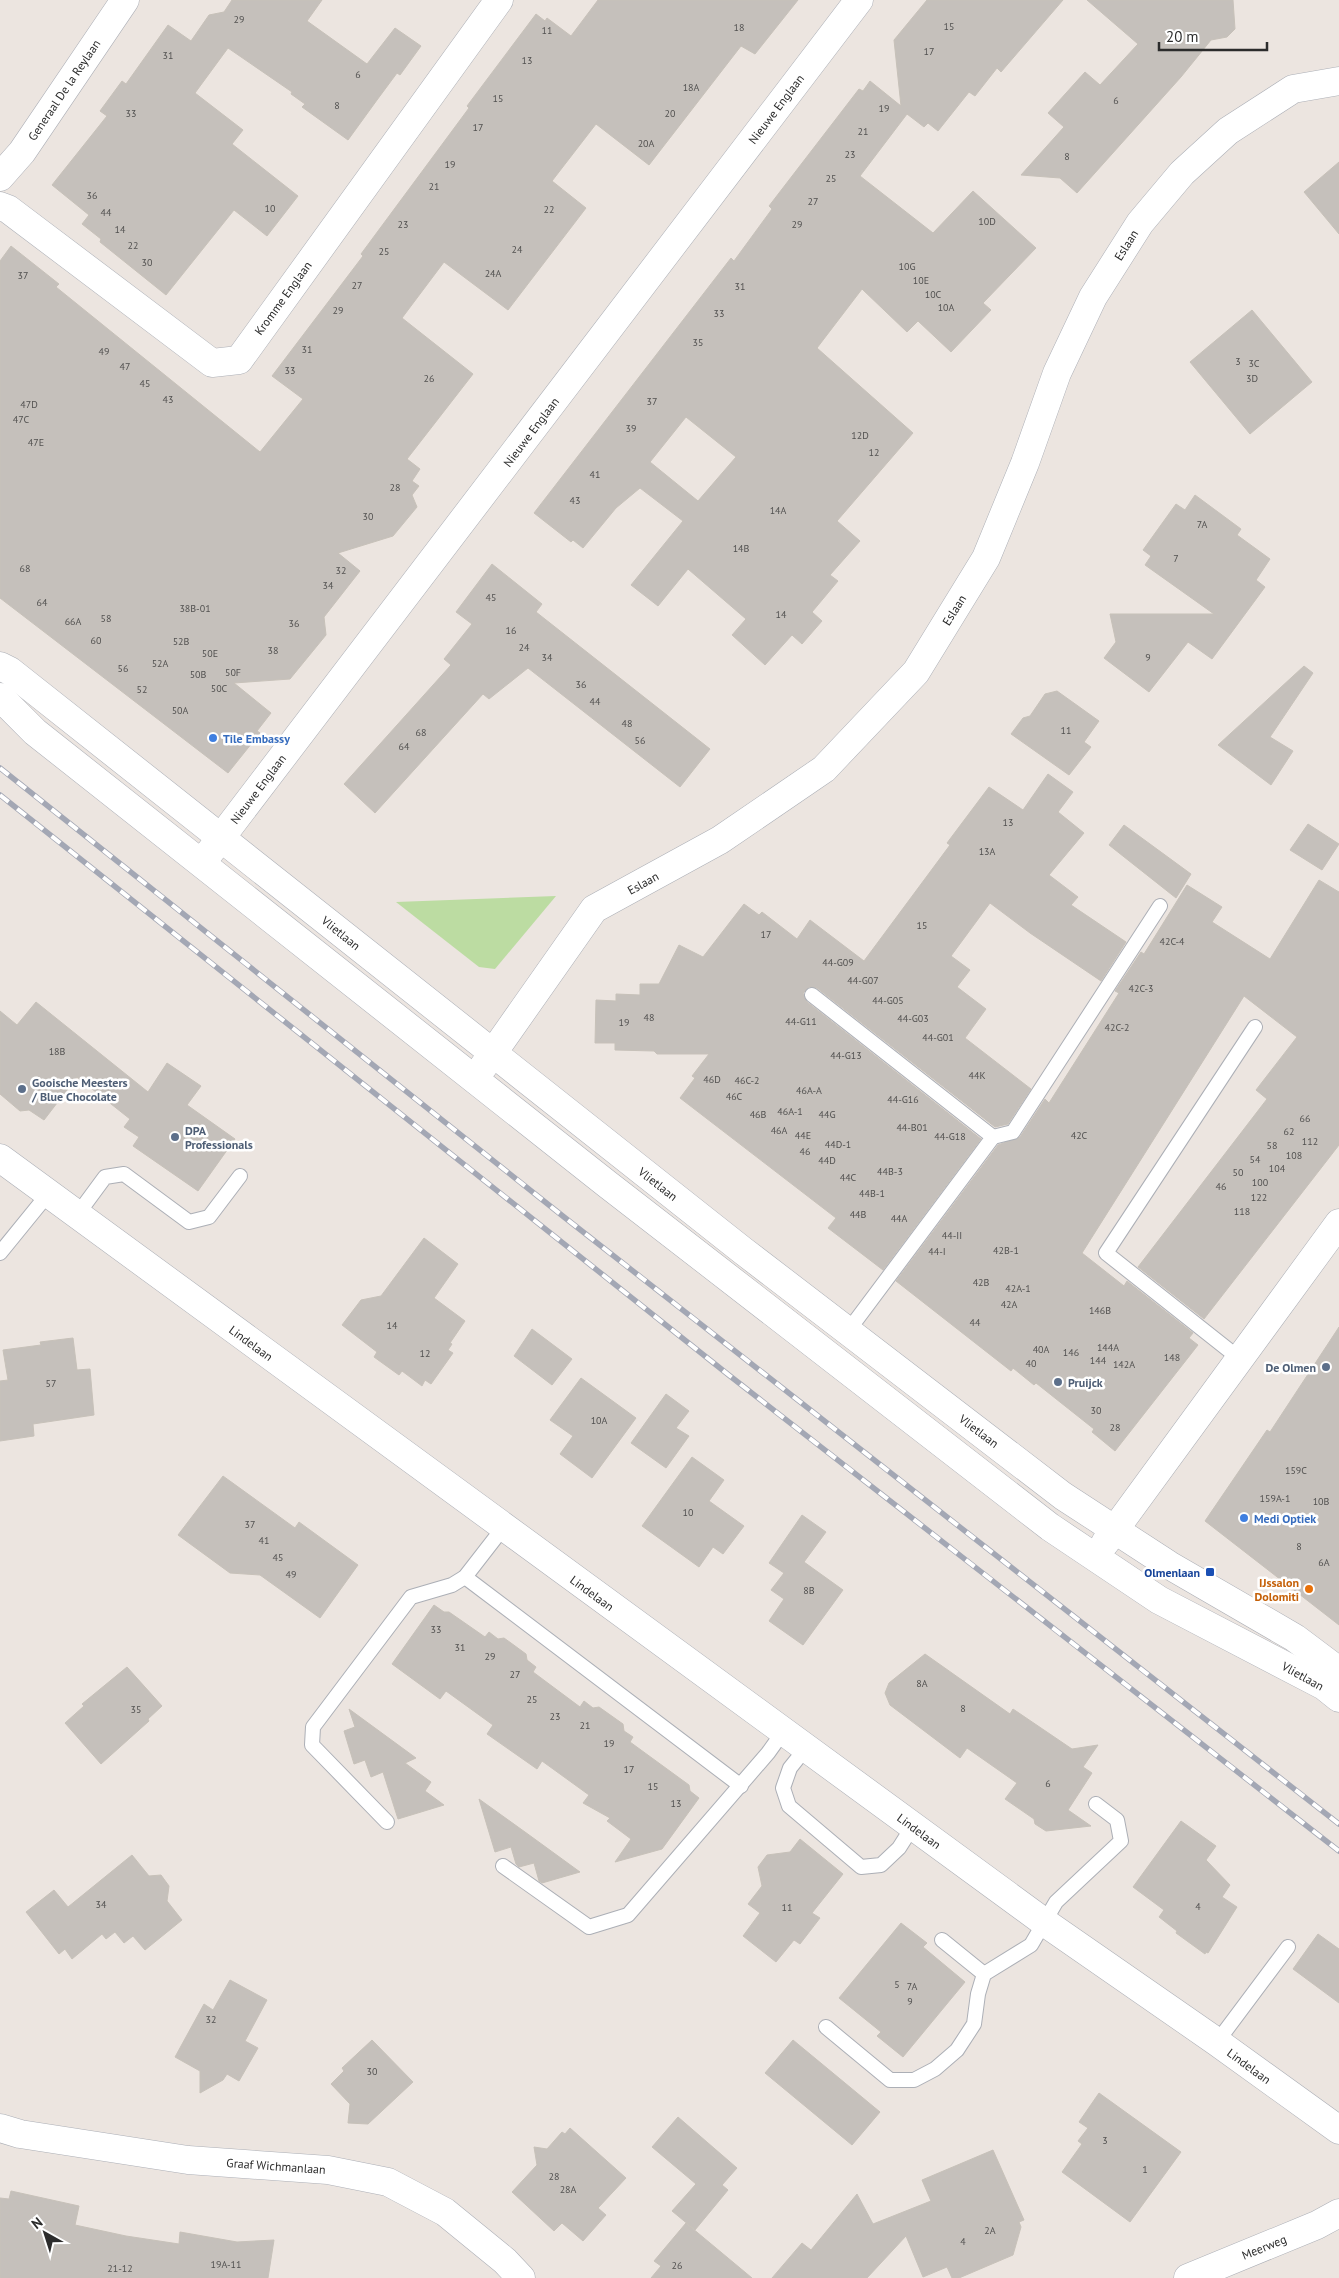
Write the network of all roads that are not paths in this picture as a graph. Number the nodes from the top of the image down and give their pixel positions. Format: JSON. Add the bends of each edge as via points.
{"nodes":[{"id":1,"x":125,"y":0,"type":"edge"},
{"id":2,"x":499,"y":0,"type":"edge"},
{"id":3,"x":859,"y":0,"type":"edge"},
{"id":4,"x":1339,"y":80,"type":"edge"},
{"id":5,"x":0,"y":178,"type":"edge"},
{"id":6,"x":4,"y":207,"type":"edge"},
{"id":7,"x":0,"y":666,"type":"edge"},
{"id":8,"x":0,"y":697,"type":"edge"},
{"id":9,"x":221,"y":838,"type":"junction"},
{"id":10,"x":202,"y":862,"type":"junction"},
{"id":11,"x":1160,"y":906,"type":"dead end"},
{"id":12,"x":812,"y":995,"type":"dead end"},
{"id":13,"x":1255,"y":1027,"type":"dead end"},
{"id":14,"x":492,"y":1054,"type":"junction"},
{"id":15,"x":474,"y":1079,"type":"junction"},
{"id":16,"x":993,"y":1137,"type":"junction"},
{"id":17,"x":0,"y":1158,"type":"edge"},
{"id":18,"x":240,"y":1176,"type":"dead end"},
{"id":19,"x":48,"y":1194,"type":"junction"},
{"id":20,"x":77,"y":1215,"type":"junction"},
{"id":21,"x":1339,"y":1223,"type":"edge"},
{"id":22,"x":0,"y":1253,"type":"edge"},
{"id":23,"x":848,"y":1331,"type":"junction"},
{"id":24,"x":1240,"y":1359,"type":"junction"},
{"id":25,"x":503,"y":1528,"type":"junction"},
{"id":26,"x":1116,"y":1530,"type":"junction"},
{"id":27,"x":1095,"y":1557,"type":"junction"},
{"id":28,"x":465,"y":1577,"type":"junction"},
{"id":29,"x":1339,"y":1671,"type":"edge"},
{"id":30,"x":1339,"y":1698,"type":"edge"},
{"id":31,"x":783,"y":1732,"type":"junction"},
{"id":32,"x":806,"y":1748,"type":"junction"},
{"id":33,"x":740,"y":1786,"type":"junction"},
{"id":34,"x":1096,"y":1804,"type":"dead end"},
{"id":35,"x":388,"y":1822,"type":"dead end"},
{"id":36,"x":912,"y":1826,"type":"junction"},
{"id":37,"x":503,"y":1866,"type":"dead end"},
{"id":38,"x":1044,"y":1922,"type":"junction"},
{"id":39,"x":942,"y":1940,"type":"dead end"},
{"id":40,"x":1288,"y":1947,"type":"dead end"},
{"id":41,"x":984,"y":1974,"type":"junction"},
{"id":42,"x":826,"y":2027,"type":"dead end"},
{"id":43,"x":1217,"y":2042,"type":"junction"},
{"id":44,"x":0,"y":2128,"type":"edge"},
{"id":45,"x":1339,"y":2130,"type":"edge"},
{"id":46,"x":1339,"y":2213,"type":"edge"},
{"id":47,"x":521,"y":2278,"type":"edge"},
{"id":48,"x":1188,"y":2278,"type":"edge"}],
"edges":[{"from":1,"to":5,"type":"street","name":"Generaal De la Reylaan","via":[[22,152]]},
{"from":2,"to":6,"type":"street","name":"Kromme Englaan","via":[[239,360],[212,363]]},
{"from":3,"to":9,"type":"street","name":"Nieuwe Englaan"},
{"from":4,"to":14,"type":"street","name":"Eslaan","via":[[1293,89],[1228,130],[1182,173],[1140,224],[1093,297],[1057,373],[986,558],[916,672],[824,769],[720,840],[594,909]]},
{"from":7,"to":9,"type":"street","name":"Vlietlaan"},
{"from":8,"to":10,"type":"street","name":"Vlietlaan","via":[[36,732]]},
{"from":9,"to":10,"type":"street","name":"Nieuwe Englaan"},
{"from":9,"to":14,"type":"street","name":"Vlietlaan"},
{"from":10,"to":15,"type":"street","name":"Vlietlaan"},
{"from":11,"to":16,"type":"lane","via":[[1014,1132]]},
{"from":12,"to":16,"type":"lane"},
{"from":13,"to":24,"type":"lane","via":[[1106,1253]]},
{"from":14,"to":15,"type":"street","name":"Eslaan"},
{"from":14,"to":23,"type":"street","name":"Vlietlaan"},
{"from":15,"to":27,"type":"street","name":"Vlietlaan","via":[[1050,1527]]},
{"from":16,"to":23,"type":"lane"},
{"from":17,"to":19,"type":"street","name":"Lindelaan"},
{"from":18,"to":20,"type":"lane","via":[[209,1217],[189,1222],[124,1174],[105,1177]]},
{"from":19,"to":20,"type":"street","name":"Lindelaan"},
{"from":19,"to":22,"type":"lane"},
{"from":20,"to":25,"type":"street","name":"Lindelaan"},
{"from":21,"to":24,"type":"street"},
{"from":23,"to":26,"type":"street","name":"Vlietlaan","via":[[1063,1496]]},
{"from":24,"to":26,"type":"street"},
{"from":25,"to":28,"type":"lane"},
{"from":25,"to":31,"type":"street","name":"Lindelaan"},
{"from":26,"to":27,"type":"street"},
{"from":26,"to":29,"type":"street","name":"Vlietlaan","via":[[1169,1565],[1295,1638]]},
{"from":27,"to":30,"type":"street","name":"Vlietlaan","via":[[1159,1600],[1324,1686]]},
{"from":28,"to":33,"type":"lane"},
{"from":28,"to":35,"type":"lane","via":[[452,1585],[411,1597],[313,1727],[312,1745]]},
{"from":31,"to":32,"type":"street","name":"Lindelaan"},
{"from":31,"to":33,"type":"lane"},
{"from":32,"to":36,"type":"street","name":"Lindelaan"},
{"from":32,"to":36,"type":"lane","via":[[790,1768],[783,1788],[789,1806],[861,1866],[881,1865],[899,1848]]},
{"from":33,"to":37,"type":"lane","via":[[628,1915],[589,1927]]},
{"from":34,"to":38,"type":"lane","via":[[1117,1820],[1121,1841],[1056,1902]]},
{"from":36,"to":38,"type":"street","name":"Lindelaan"},
{"from":38,"to":41,"type":"lane","via":[[1031,1945]]},
{"from":38,"to":43,"type":"street","name":"Lindelaan"},
{"from":39,"to":41,"type":"lane"},
{"from":40,"to":43,"type":"lane"},
{"from":41,"to":42,"type":"lane","via":[[974,2024],[957,2050],[936,2068],[914,2080],[890,2080]]},
{"from":43,"to":45,"type":"street","name":"Lindelaan"},
{"from":44,"to":47,"type":"street","name":"Graaf Wichmanlaan","via":[[20,2134],[188,2160],[328,2170],[388,2182],[445,2212],[505,2260]]},
{"from":46,"to":48,"type":"street","name":"Meerweg"}]}
